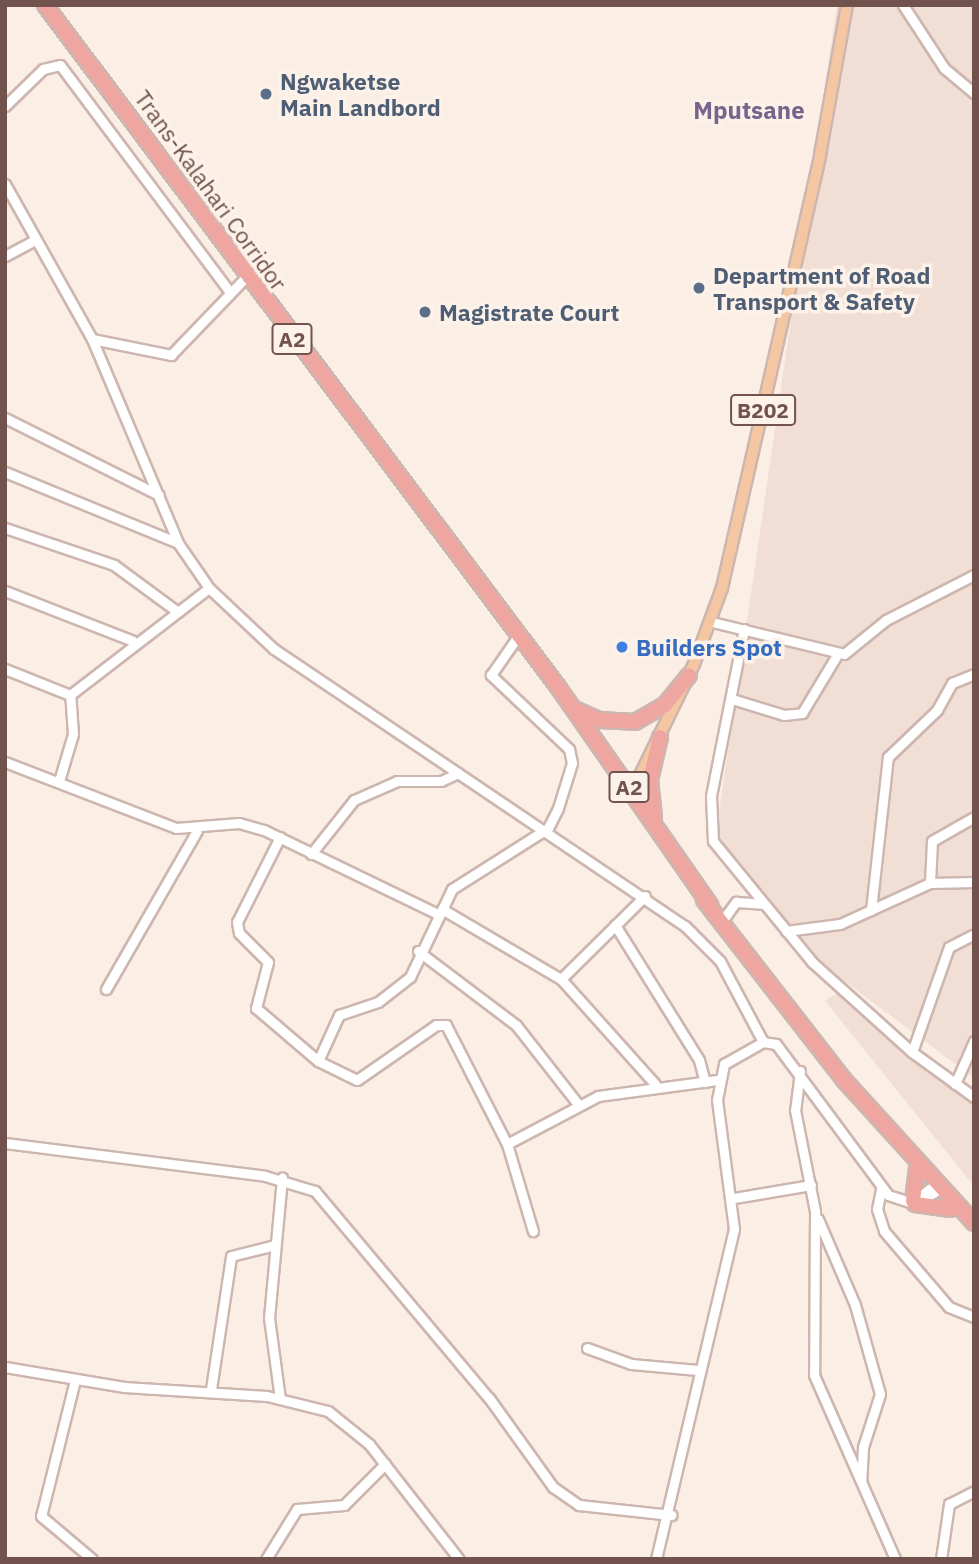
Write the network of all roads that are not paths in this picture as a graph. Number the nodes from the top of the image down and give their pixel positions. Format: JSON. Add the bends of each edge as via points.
{"nodes":[{"id":1,"x":45,"y":5,"type":"edge"},
{"id":2,"x":846,"y":5,"type":"edge"},
{"id":3,"x":903,"y":5,"type":"edge"},
{"id":4,"x":974,"y":93,"type":"edge"},
{"id":5,"x":5,"y":106,"type":"edge"},
{"id":6,"x":5,"y":184,"type":"edge"},
{"id":7,"x":35,"y":240,"type":"junction"},
{"id":8,"x":5,"y":256,"type":"edge"},
{"id":9,"x":246,"y":277,"type":"junction"},
{"id":10,"x":230,"y":292,"type":"junction"},
{"id":11,"x":92,"y":339,"type":"junction"},
{"id":12,"x":5,"y":418,"type":"edge"},
{"id":13,"x":5,"y":472,"type":"edge"},
{"id":14,"x":159,"y":495,"type":"junction"},
{"id":15,"x":5,"y":528,"type":"edge"},
{"id":16,"x":178,"y":543,"type":"junction"},
{"id":17,"x":974,"y":575,"type":"edge"},
{"id":18,"x":209,"y":588,"type":"junction"},
{"id":19,"x":5,"y":591,"type":"edge"},
{"id":20,"x":178,"y":612,"type":"junction"},
{"id":21,"x":712,"y":622,"type":"junction"},
{"id":22,"x":744,"y":629,"type":"junction"},
{"id":23,"x":516,"y":639,"type":"junction"},
{"id":24,"x":133,"y":641,"type":"junction"},
{"id":25,"x":838,"y":655,"type":"junction"},
{"id":26,"x":5,"y":669,"type":"edge"},
{"id":27,"x":542,"y":671,"type":"junction"},
{"id":28,"x":974,"y":674,"type":"edge"},
{"id":29,"x":690,"y":675,"type":"junction"},
{"id":30,"x":71,"y":695,"type":"junction"},
{"id":31,"x":732,"y":699,"type":"junction"},
{"id":32,"x":573,"y":708,"type":"junction"},
{"id":33,"x":660,"y":737,"type":"junction"},
{"id":34,"x":5,"y":762,"type":"edge"},
{"id":35,"x":458,"y":773,"type":"junction"},
{"id":36,"x":59,"y":782,"type":"junction"},
{"id":37,"x":630,"y":795,"type":"junction"},
{"id":38,"x":974,"y":817,"type":"edge"},
{"id":39,"x":655,"y":822,"type":"junction"},
{"id":40,"x":548,"y":828,"type":"junction"},
{"id":41,"x":197,"y":831,"type":"junction"},
{"id":42,"x":280,"y":837,"type":"junction"},
{"id":43,"x":311,"y":855,"type":"junction"},
{"id":44,"x":974,"y":882,"type":"edge"},
{"id":45,"x":930,"y":883,"type":"junction"},
{"id":46,"x":645,"y":896,"type":"junction"},
{"id":47,"x":764,"y":905,"type":"junction"},
{"id":48,"x":711,"y":906,"type":"junction"},
{"id":49,"x":871,"y":911,"type":"junction"},
{"id":50,"x":440,"y":912,"type":"junction"},
{"id":51,"x":722,"y":920,"type":"junction"},
{"id":52,"x":615,"y":925,"type":"junction"},
{"id":53,"x":786,"y":931,"type":"junction"},
{"id":54,"x":974,"y":934,"type":"edge"},
{"id":55,"x":418,"y":951,"type":"junction"},
{"id":56,"x":561,"y":979,"type":"junction"},
{"id":57,"x":106,"y":989,"type":"dead end"},
{"id":58,"x":974,"y":1041,"type":"edge"},
{"id":59,"x":763,"y":1042,"type":"junction"},
{"id":60,"x":912,"y":1052,"type":"junction"},
{"id":61,"x":318,"y":1061,"type":"junction"},
{"id":62,"x":800,"y":1070,"type":"junction"},
{"id":63,"x":717,"y":1080,"type":"junction"},
{"id":64,"x":844,"y":1080,"type":"junction"},
{"id":65,"x":705,"y":1082,"type":"junction"},
{"id":66,"x":655,"y":1084,"type":"junction"},
{"id":67,"x":955,"y":1084,"type":"junction"},
{"id":68,"x":974,"y":1097,"type":"edge"},
{"id":69,"x":578,"y":1104,"type":"junction"},
{"id":70,"x":5,"y":1143,"type":"edge"},
{"id":71,"x":507,"y":1144,"type":"junction"},
{"id":72,"x":917,"y":1168,"type":"junction"},
{"id":73,"x":282,"y":1178,"type":"junction"},
{"id":74,"x":811,"y":1185,"type":"junction"},
{"id":75,"x":938,"y":1188,"type":"junction"},
{"id":76,"x":881,"y":1189,"type":"junction"},
{"id":77,"x":734,"y":1198,"type":"junction"},
{"id":78,"x":911,"y":1203,"type":"junction"},
{"id":79,"x":951,"y":1209,"type":"junction"},
{"id":80,"x":815,"y":1211,"type":"junction"},
{"id":81,"x":974,"y":1223,"type":"edge"},
{"id":82,"x":533,"y":1231,"type":"dead end"},
{"id":83,"x":974,"y":1234,"type":"edge"},
{"id":84,"x":275,"y":1245,"type":"junction"},
{"id":85,"x":974,"y":1317,"type":"edge"},
{"id":86,"x":587,"y":1348,"type":"dead end"},
{"id":87,"x":5,"y":1367,"type":"edge"},
{"id":88,"x":698,"y":1370,"type":"junction"},
{"id":89,"x":75,"y":1380,"type":"junction"},
{"id":90,"x":211,"y":1389,"type":"junction"},
{"id":91,"x":280,"y":1399,"type":"junction"},
{"id":92,"x":385,"y":1464,"type":"junction"},
{"id":93,"x":860,"y":1485,"type":"junction"},
{"id":94,"x":974,"y":1491,"type":"edge"},
{"id":95,"x":671,"y":1515,"type":"junction"},
{"id":96,"x":92,"y":1559,"type":"edge"},
{"id":97,"x":266,"y":1559,"type":"edge"},
{"id":98,"x":459,"y":1559,"type":"edge"},
{"id":99,"x":656,"y":1559,"type":"edge"},
{"id":100,"x":895,"y":1559,"type":"edge"},
{"id":101,"x":941,"y":1559,"type":"edge"}],
"edges":[{"from":1,"to":9,"type":"highway","name":"Trans-Kalahari Corridor","number":"A2"},
{"from":2,"to":21,"type":"main road","number":"B202","via":[[820,155]]},
{"from":3,"to":4,"type":"street","via":[[944,68]]},
{"from":5,"to":10,"type":"street","via":[[43,69],[60,65]]},
{"from":6,"to":7,"type":"street"},
{"from":7,"to":8,"type":"street"},
{"from":7,"to":11,"type":"street"},
{"from":9,"to":10,"type":"street"},
{"from":9,"to":23,"type":"highway","name":"Trans-Kalahari Corridor","number":"A2"},
{"from":10,"to":11,"type":"street","via":[[172,355]]},
{"from":11,"to":14,"type":"street"},
{"from":12,"to":14,"type":"street"},
{"from":13,"to":16,"type":"street"},
{"from":14,"to":16,"type":"street"},
{"from":15,"to":20,"type":"street","via":[[114,565]]},
{"from":16,"to":18,"type":"street"},
{"from":17,"to":25,"type":"street","via":[[886,621]]},
{"from":18,"to":20,"type":"street"},
{"from":18,"to":35,"type":"street","via":[[274,649]]},
{"from":19,"to":24,"type":"street"},
{"from":20,"to":24,"type":"street"},
{"from":21,"to":22,"type":"street"},
{"from":21,"to":29,"type":"main road","number":"B202"},
{"from":22,"to":25,"type":"street"},
{"from":22,"to":31,"type":"street"},
{"from":23,"to":27,"type":"highway","name":"Trans-Kalahari Corridor","number":"A2"},
{"from":23,"to":40,"type":"street","via":[[492,667],[493,682],[572,757]]},
{"from":24,"to":30,"type":"street"},
{"from":25,"to":31,"type":"street","via":[[802,713],[784,715]]},
{"from":26,"to":30,"type":"street"},
{"from":27,"to":32,"type":"highway","name":"Trans-Kalahari Corridor","number":"A2"},
{"from":27,"to":37,"type":"highway","name":"Trans-Kalahari Corridor","number":"A2"},
{"from":28,"to":49,"type":"street","via":[[951,684],[937,710],[888,757]]},
{"from":29,"to":32,"type":"highway","via":[[665,705],[635,722],[599,720]]},
{"from":29,"to":33,"type":"main road","number":"B202"},
{"from":30,"to":36,"type":"street","via":[[73,734]]},
{"from":31,"to":47,"type":"street","via":[[711,796],[713,841]]},
{"from":32,"to":37,"type":"highway","name":"Trans-Kalahari Corridor","number":"A2"},
{"from":33,"to":37,"type":"main road","number":"B202"},
{"from":33,"to":39,"type":"highway","via":[[650,780]]},
{"from":34,"to":36,"type":"street"},
{"from":35,"to":40,"type":"street"},
{"from":35,"to":43,"type":"street","via":[[441,781],[397,781],[354,800]]},
{"from":36,"to":41,"type":"street"},
{"from":37,"to":39,"type":"highway","name":"Trans-Kalahari Corridor","number":"A2"},
{"from":37,"to":48,"type":"highway","name":"Trans-Kalahari Corridor","number":"A2"},
{"from":38,"to":45,"type":"street","via":[[932,841]]},
{"from":39,"to":48,"type":"highway","name":"Trans-Kalahari Corridor","number":"A2"},
{"from":40,"to":46,"type":"street"},
{"from":40,"to":50,"type":"street","via":[[477,868],[452,889]]},
{"from":41,"to":42,"type":"street","via":[[239,823]]},
{"from":41,"to":57,"type":"street"},
{"from":42,"to":43,"type":"street"},
{"from":42,"to":61,"type":"street","via":[[257,872],[237,928],[268,962],[256,1008]]},
{"from":43,"to":50,"type":"street"},
{"from":44,"to":45,"type":"street"},
{"from":45,"to":49,"type":"street"},
{"from":46,"to":52,"type":"street"},
{"from":46,"to":59,"type":"street","via":[[719,961]]},
{"from":47,"to":51,"type":"street","via":[[736,902]]},
{"from":47,"to":53,"type":"street"},
{"from":48,"to":51,"type":"highway","name":"Trans-Kalahari Corridor","number":"A2"},
{"from":49,"to":53,"type":"street","via":[[840,924]]},
{"from":50,"to":55,"type":"street"},
{"from":50,"to":56,"type":"street"},
{"from":51,"to":64,"type":"highway","name":"Trans-Kalahari Corridor","number":"A2"},
{"from":52,"to":56,"type":"street"},
{"from":52,"to":65,"type":"street","via":[[699,1060]]},
{"from":53,"to":60,"type":"street"},
{"from":54,"to":60,"type":"street","via":[[949,947]]},
{"from":55,"to":61,"type":"street","via":[[403,984],[367,1008],[339,1015]]},
{"from":55,"to":69,"type":"street","via":[[516,1025]]},
{"from":56,"to":66,"type":"street"},
{"from":58,"to":67,"type":"street"},
{"from":59,"to":62,"type":"street","via":[[776,1044]]},
{"from":59,"to":63,"type":"street","via":[[724,1065]]},
{"from":60,"to":67,"type":"street"},
{"from":61,"to":71,"type":"street","via":[[357,1080],[436,1026],[446,1026]]},
{"from":62,"to":74,"type":"street","via":[[795,1110]]},
{"from":62,"to":76,"type":"street"},
{"from":63,"to":65,"type":"street"},
{"from":63,"to":77,"type":"street"},
{"from":64,"to":72,"type":"highway","name":"Trans-Kalahari Corridor","number":"A2"},
{"from":64,"to":75,"type":"highway","name":"Trans-Kalahari Corridor","number":"A2"},
{"from":65,"to":66,"type":"street"},
{"from":66,"to":69,"type":"street"},
{"from":67,"to":68,"type":"street"},
{"from":69,"to":71,"type":"street"},
{"from":70,"to":73,"type":"street"},
{"from":71,"to":82,"type":"street"},
{"from":72,"to":75,"type":"highway","name":"Trans-Kalahari Corridor","number":"A2"},
{"from":72,"to":78,"type":"highway"},
{"from":73,"to":84,"type":"street"},
{"from":73,"to":95,"type":"street","via":[[315,1191],[347,1223],[553,1487],[579,1505]]},
{"from":74,"to":77,"type":"street"},
{"from":74,"to":80,"type":"street"},
{"from":75,"to":78,"type":"street"},
{"from":75,"to":79,"type":"highway","number":"A2"},
{"from":75,"to":81,"type":"highway","number":"A2"},
{"from":76,"to":78,"type":"street"},
{"from":76,"to":85,"type":"street","via":[[877,1209],[884,1231],[949,1307]]},
{"from":77,"to":88,"type":"street","via":[[725,1282]]},
{"from":78,"to":79,"type":"highway"},
{"from":79,"to":83,"type":"highway","number":"A2"},
{"from":80,"to":93,"type":"street","via":[[812,1362]]},
{"from":80,"to":93,"type":"street","via":[[855,1305],[880,1394],[863,1447]]},
{"from":84,"to":90,"type":"street","via":[[230,1256]]},
{"from":84,"to":91,"type":"street","via":[[269,1318]]},
{"from":86,"to":88,"type":"street","via":[[631,1364]]},
{"from":87,"to":89,"type":"street"},
{"from":88,"to":95,"type":"street"},
{"from":89,"to":90,"type":"street"},
{"from":89,"to":96,"type":"street","via":[[41,1516]]},
{"from":90,"to":91,"type":"street"},
{"from":91,"to":92,"type":"street","via":[[342,1419]]},
{"from":92,"to":97,"type":"street","via":[[344,1505],[297,1509]]},
{"from":92,"to":98,"type":"street"},
{"from":93,"to":100,"type":"street"},
{"from":94,"to":101,"type":"street","via":[[949,1504]]},
{"from":95,"to":99,"type":"street"}]}
